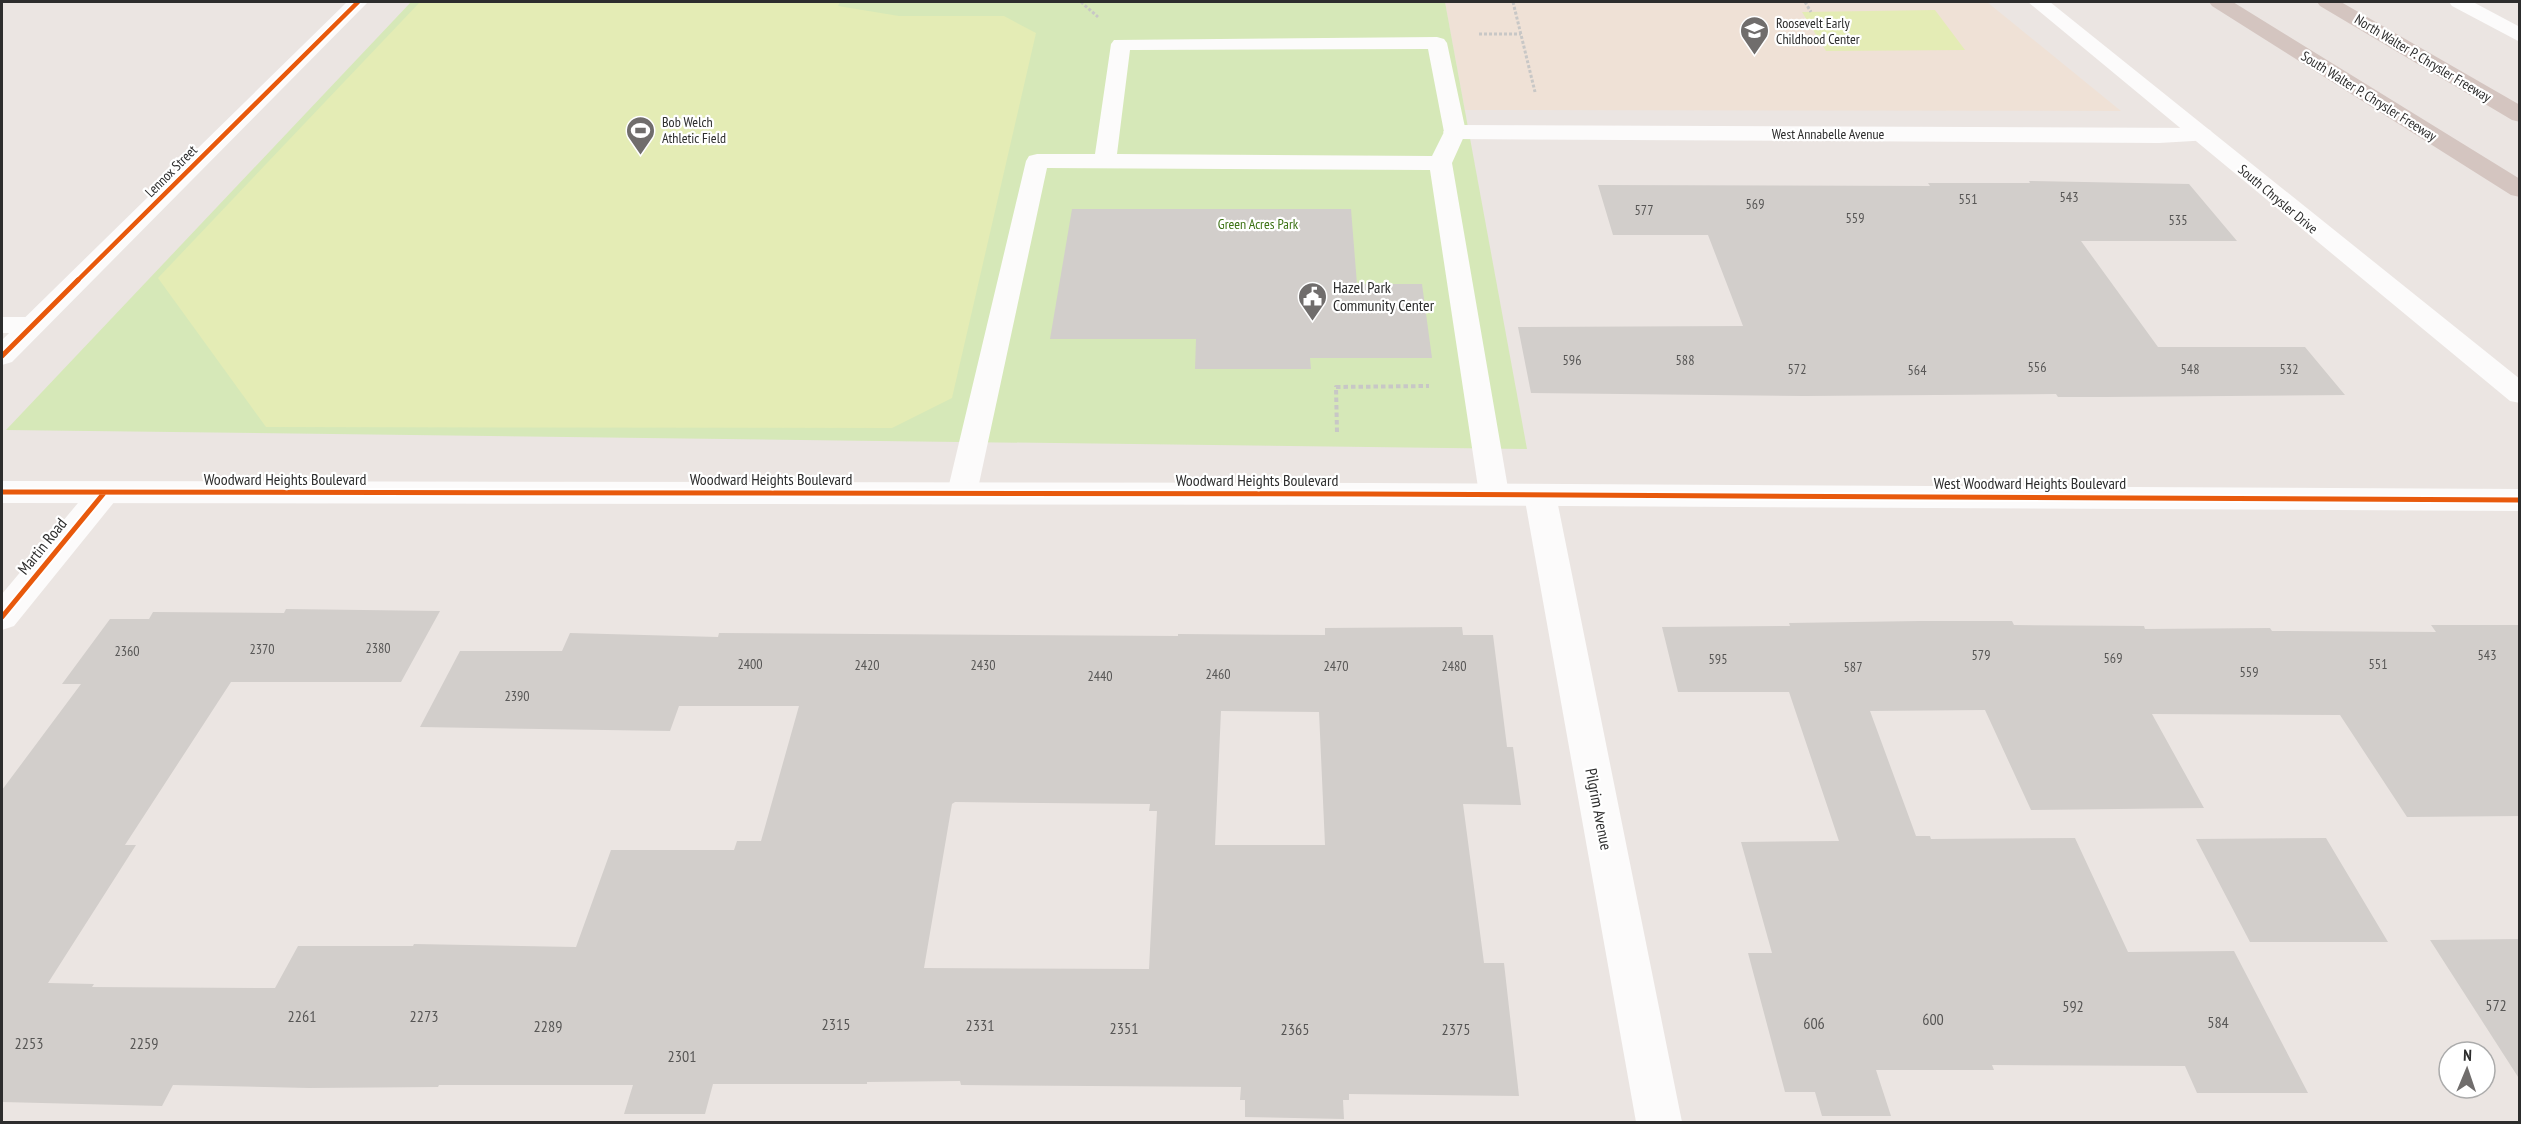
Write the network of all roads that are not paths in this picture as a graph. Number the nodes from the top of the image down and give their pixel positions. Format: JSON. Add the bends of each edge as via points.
{"nodes":[{"id":1,"x":358,"y":2,"type":"edge"},
{"id":2,"x":2038,"y":2,"type":"edge"},
{"id":3,"x":2218,"y":2,"type":"edge"},
{"id":4,"x":2327,"y":2,"type":"edge"},
{"id":5,"x":2460,"y":2,"type":"edge"},
{"id":6,"x":2520,"y":36,"type":"edge"},
{"id":7,"x":2520,"y":115,"type":"edge"},
{"id":8,"x":1455,"y":132,"type":"junction"},
{"id":9,"x":2202,"y":135,"type":"junction"},
{"id":10,"x":1105,"y":162,"type":"junction"},
{"id":11,"x":1440,"y":163,"type":"junction"},
{"id":12,"x":2520,"y":190,"type":"edge"},
{"id":13,"x":2,"y":325,"type":"edge"},
{"id":14,"x":33,"y":325,"type":"junction"},
{"id":15,"x":2,"y":356,"type":"edge"},
{"id":16,"x":2520,"y":394,"type":"edge"},
{"id":17,"x":2,"y":492,"type":"edge"},
{"id":18,"x":104,"y":493,"type":"junction"},
{"id":19,"x":962,"y":493,"type":"junction"},
{"id":20,"x":1494,"y":494,"type":"junction"},
{"id":21,"x":1540,"y":495,"type":"junction"},
{"id":22,"x":2520,"y":500,"type":"edge"},
{"id":23,"x":2,"y":617,"type":"edge"},
{"id":24,"x":1659,"y":1122,"type":"edge"}],
"edges":[{"from":1,"to":14,"type":"street","name":"Lennox Street"},
{"from":2,"to":9,"type":"street","name":"South Chrysler Drive"},
{"from":3,"to":12,"type":"highway","name":"South Walter P. Chrysler Freeway"},
{"from":4,"to":7,"type":"highway","name":"North Walter P. Chrysler Freeway"},
{"from":5,"to":6,"type":"street"},
{"from":8,"to":9,"type":"street","name":"West Annabelle Avenue"},
{"from":8,"to":10,"type":"lane","via":[[1437,43],[1120,44]]},
{"from":8,"to":11,"type":"lane"},
{"from":9,"to":16,"type":"street","name":"South Chrysler Drive"},
{"from":10,"to":11,"type":"lane"},
{"from":10,"to":19,"type":"lane","via":[[1037,161]]},
{"from":11,"to":20,"type":"lane"},
{"from":13,"to":14,"type":"lane"},
{"from":14,"to":15,"type":"street","name":"Lennox Street"},
{"from":17,"to":18,"type":"street","name":"Woodward Heights Boulevard"},
{"from":18,"to":19,"type":"street","name":"Woodward Heights Boulevard"},
{"from":18,"to":23,"type":"street","name":"Martin Road"},
{"from":19,"to":20,"type":"street","name":"Woodward Heights Boulevard"},
{"from":20,"to":21,"type":"street","name":"Woodward Heights Boulevard"},
{"from":21,"to":22,"type":"street","name":"West Woodward Heights Boulevard"},
{"from":21,"to":24,"type":"street","name":"Pilgrim Avenue"}]}
